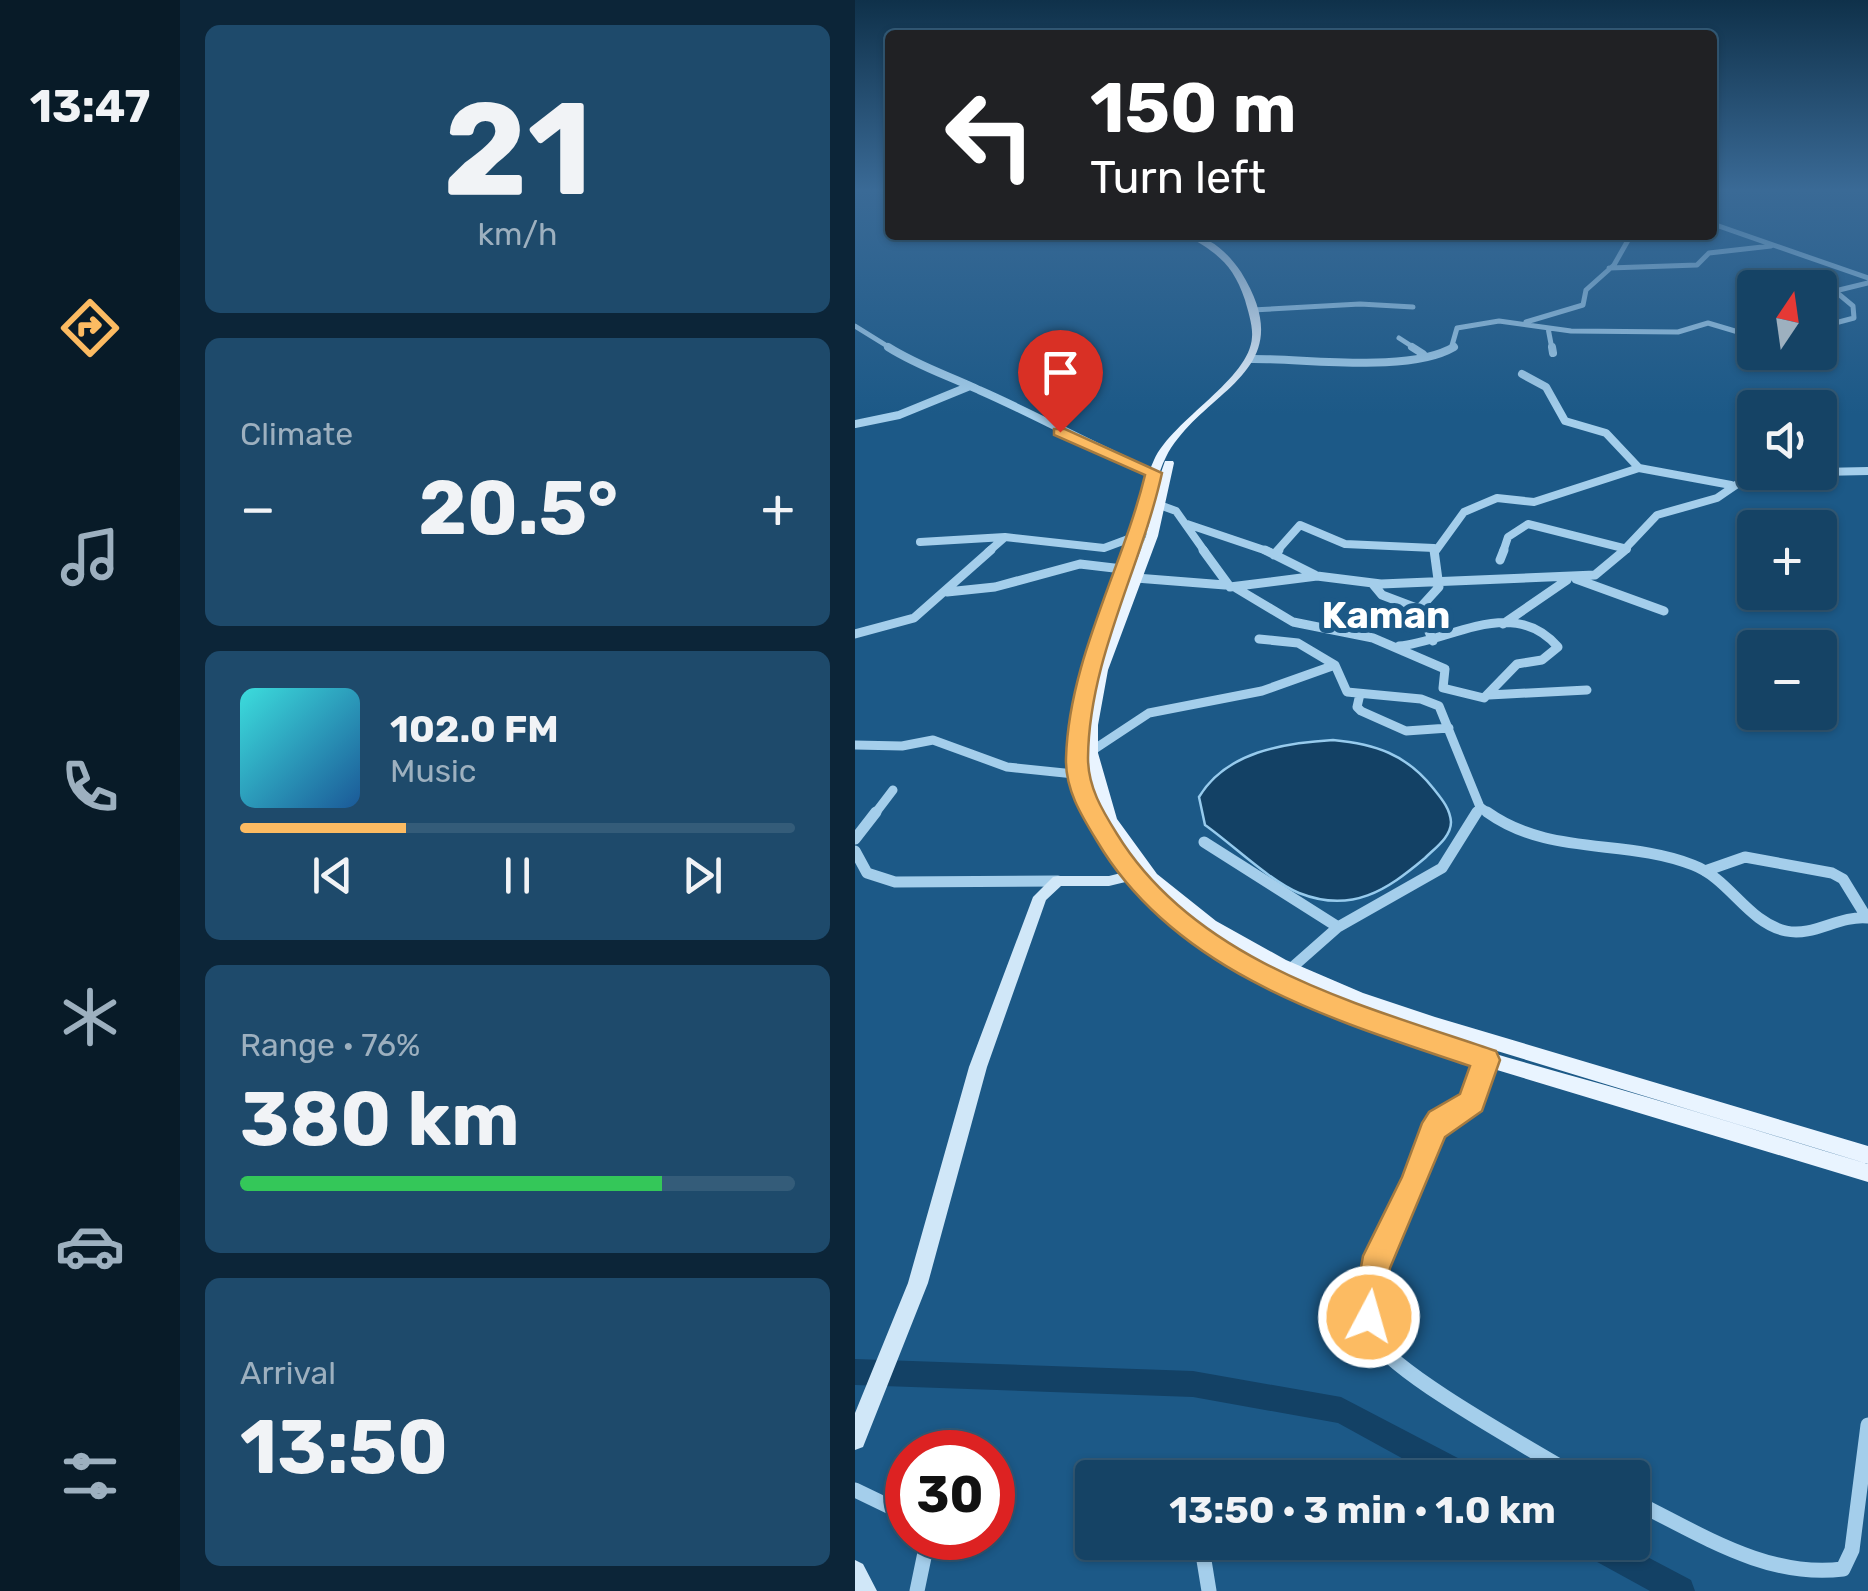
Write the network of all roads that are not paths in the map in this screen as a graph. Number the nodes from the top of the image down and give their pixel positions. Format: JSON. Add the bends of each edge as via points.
{"nodes":[{"id":1,"x":1233,"y":265,"type":"edge"},
{"id":2,"x":1238,"y":265,"type":"edge"},
{"id":3,"x":1611,"y":265,"type":"edge"},
{"id":4,"x":1690,"y":265,"type":"edge"},
{"id":5,"x":1824,"y":265,"type":"edge"},
{"id":6,"x":1609,"y":268,"type":"junction"},
{"id":7,"x":1868,"y":281,"type":"edge"},
{"id":8,"x":1837,"y":290,"type":"edge"},
{"id":9,"x":1837,"y":293,"type":"edge"},
{"id":10,"x":1413,"y":307,"type":"dead end"},
{"id":11,"x":1256,"y":310,"type":"junction"},
{"id":12,"x":1837,"y":322,"type":"edge"},
{"id":13,"x":1525,"y":323,"type":"junction"},
{"id":14,"x":855,"y":326,"type":"edge"},
{"id":15,"x":1548,"y":328,"type":"junction"},
{"id":16,"x":1737,"y":332,"type":"edge"},
{"id":17,"x":1399,"y":338,"type":"dead end"},
{"id":18,"x":1553,"y":354,"type":"dead end"},
{"id":19,"x":1425,"y":356,"type":"junction"},
{"id":20,"x":1255,"y":358,"type":"junction"},
{"id":21,"x":1522,"y":374,"type":"dead end"},
{"id":22,"x":970,"y":386,"type":"junction"},
{"id":23,"x":855,"y":424,"type":"edge"},
{"id":24,"x":1639,"y":468,"type":"junction"},
{"id":25,"x":1837,"y":472,"type":"edge"},
{"id":26,"x":1868,"y":472,"type":"edge"},
{"id":27,"x":1158,"y":475,"type":"junction"},
{"id":28,"x":1737,"y":482,"type":"edge"},
{"id":29,"x":1731,"y":485,"type":"junction"},
{"id":30,"x":1153,"y":502,"type":"junction"},
{"id":31,"x":1186,"y":524,"type":"junction"},
{"id":32,"x":1139,"y":536,"type":"junction"},
{"id":33,"x":1005,"y":538,"type":"junction"},
{"id":34,"x":920,"y":542,"type":"dead end"},
{"id":35,"x":1434,"y":548,"type":"junction"},
{"id":36,"x":1627,"y":549,"type":"junction"},
{"id":37,"x":1274,"y":555,"type":"junction"},
{"id":38,"x":1501,"y":560,"type":"dead end"},
{"id":39,"x":1134,"y":572,"type":"junction"},
{"id":40,"x":1317,"y":576,"type":"junction"},
{"id":41,"x":1437,"y":579,"type":"junction"},
{"id":42,"x":1571,"y":579,"type":"junction"},
{"id":43,"x":1372,"y":583,"type":"junction"},
{"id":44,"x":1230,"y":586,"type":"junction"},
{"id":45,"x":947,"y":592,"type":"junction"},
{"id":46,"x":1419,"y":609,"type":"junction"},
{"id":47,"x":1664,"y":611,"type":"dead end"},
{"id":48,"x":1503,"y":624,"type":"junction"},
{"id":49,"x":855,"y":634,"type":"edge"},
{"id":50,"x":1259,"y":639,"type":"dead end"},
{"id":51,"x":1433,"y":641,"type":"junction"},
{"id":52,"x":1399,"y":646,"type":"junction"},
{"id":53,"x":1335,"y":664,"type":"junction"},
{"id":54,"x":1587,"y":690,"type":"dead end"},
{"id":55,"x":1360,"y":694,"type":"junction"},
{"id":56,"x":1489,"y":696,"type":"junction"},
{"id":57,"x":1449,"y":728,"type":"junction"},
{"id":58,"x":855,"y":744,"type":"edge"},
{"id":59,"x":1084,"y":753,"type":"junction"},
{"id":60,"x":1086,"y":776,"type":"junction"},
{"id":61,"x":893,"y":790,"type":"dead end"},
{"id":62,"x":1480,"y":807,"type":"junction"},
{"id":63,"x":855,"y":839,"type":"edge"},
{"id":64,"x":1205,"y":842,"type":"dead end"},
{"id":65,"x":855,"y":851,"type":"edge"},
{"id":66,"x":1705,"y":872,"type":"junction"},
{"id":67,"x":1138,"y":874,"type":"junction"},
{"id":68,"x":1058,"y":881,"type":"junction"},
{"id":69,"x":1867,"y":918,"type":"edge"},
{"id":70,"x":1338,"y":927,"type":"junction"},
{"id":71,"x":1282,"y":977,"type":"junction"},
{"id":72,"x":1491,"y":1041,"type":"junction"},
{"id":73,"x":1486,"y":1060,"type":"junction"},
{"id":74,"x":1868,"y":1155,"type":"edge"},
{"id":75,"x":1868,"y":1173,"type":"edge"},
{"id":76,"x":1868,"y":1425,"type":"edge"},
{"id":77,"x":855,"y":1438,"type":"edge"},
{"id":78,"x":1550,"y":1460,"type":"edge"},
{"id":79,"x":855,"y":1490,"type":"edge"},
{"id":80,"x":885,"y":1504,"type":"edge"},
{"id":81,"x":1650,"y":1510,"type":"edge"},
{"id":82,"x":923,"y":1560,"type":"edge"},
{"id":83,"x":1204,"y":1560,"type":"edge"},
{"id":84,"x":855,"y":1572,"type":"edge"},
{"id":85,"x":865,"y":1591,"type":"edge"},
{"id":86,"x":917,"y":1591,"type":"edge"},
{"id":87,"x":1209,"y":1591,"type":"edge"}],
"edges":[{"from":1,"to":11,"type":"main road"},
{"from":2,"to":11,"type":"main road"},
{"from":3,"to":6,"type":"street"},
{"from":4,"to":6,"type":"street"},
{"from":5,"to":7,"type":"street"},
{"from":6,"to":13,"type":"street","via":[[1586,290],[1579,308]]},
{"from":7,"to":8,"type":"street"},
{"from":9,"to":12,"type":"street","via":[[1853,306],[1854,318]]},
{"from":10,"to":11,"type":"street"},
{"from":11,"to":20,"type":"main road"},
{"from":13,"to":15,"type":"street"},
{"from":13,"to":19,"type":"street","via":[[1466,325],[1457,328],[1449,352]]},
{"from":14,"to":22,"type":"street","via":[[925,371]]},
{"from":15,"to":16,"type":"street","via":[[1678,332],[1707,324]]},
{"from":15,"to":18,"type":"street"},
{"from":17,"to":19,"type":"street"},
{"from":19,"to":20,"type":"street"},
{"from":20,"to":27,"type":"main road","via":[[1176,435]]},
{"from":21,"to":24,"type":"street","via":[[1545,387],[1565,421],[1606,433]]},
{"from":22,"to":23,"type":"street"},
{"from":22,"to":27,"type":"street"},
{"from":24,"to":29,"type":"street"},
{"from":24,"to":35,"type":"street","via":[[1534,502],[1491,499],[1453,521]]},
{"from":25,"to":26,"type":"street"},
{"from":27,"to":30,"type":"main road"},
{"from":28,"to":29,"type":"street"},
{"from":29,"to":36,"type":"street","via":[[1717,498],[1657,515]]},
{"from":30,"to":31,"type":"street","via":[[1176,511]]},
{"from":30,"to":32,"type":"main road"},
{"from":30,"to":39,"type":"main road"},
{"from":31,"to":37,"type":"street"},
{"from":31,"to":44,"type":"street"},
{"from":32,"to":33,"type":"street","via":[[1104,548]]},
{"from":32,"to":39,"type":"main road"},
{"from":33,"to":34,"type":"street"},
{"from":33,"to":45,"type":"street"},
{"from":35,"to":37,"type":"street","via":[[1345,544],[1299,525]]},
{"from":35,"to":41,"type":"street"},
{"from":36,"to":38,"type":"street","via":[[1528,524],[1508,538]]},
{"from":36,"to":42,"type":"street","via":[[1595,575]]},
{"from":37,"to":40,"type":"street"},
{"from":39,"to":44,"type":"street"},
{"from":39,"to":45,"type":"street","via":[[1080,564]]},
{"from":39,"to":59,"type":"main road"},
{"from":40,"to":43,"type":"street"},
{"from":40,"to":44,"type":"street"},
{"from":41,"to":42,"type":"street"},
{"from":41,"to":43,"type":"street"},
{"from":41,"to":46,"type":"street","via":[[1437,592]]},
{"from":42,"to":47,"type":"street"},
{"from":42,"to":48,"type":"street"},
{"from":43,"to":46,"type":"street","via":[[1382,595]]},
{"from":44,"to":52,"type":"street","via":[[1293,622]]},
{"from":45,"to":49,"type":"street","via":[[914,618]]},
{"from":46,"to":51,"type":"street"},
{"from":48,"to":51,"type":"street","via":[[1473,623]]},
{"from":48,"to":56,"type":"street","via":[[1545,632],[1557,646],[1542,660],[1517,664]]},
{"from":50,"to":53,"type":"street","via":[[1298,643]]},
{"from":51,"to":52,"type":"street"},
{"from":52,"to":56,"type":"street","via":[[1442,667],[1443,688]]},
{"from":53,"to":55,"type":"street","via":[[1341,686]]},
{"from":53,"to":59,"type":"street","via":[[1262,692],[1149,713]]},
{"from":54,"to":56,"type":"street"},
{"from":55,"to":57,"type":"street","via":[[1435,703]]},
{"from":55,"to":57,"type":"street","via":[[1357,708],[1406,731]]},
{"from":57,"to":62,"type":"street"},
{"from":58,"to":60,"type":"street","via":[[933,740],[1007,768]]},
{"from":59,"to":60,"type":"main road"},
{"from":60,"to":67,"type":"main road"},
{"from":61,"to":63,"type":"street"},
{"from":62,"to":66,"type":"street","via":[[1528,836],[1645,851]]},
{"from":62,"to":70,"type":"street","via":[[1442,868]]},
{"from":64,"to":70,"type":"street"},
{"from":65,"to":68,"type":"street","via":[[867,873],[895,882]]},
{"from":66,"to":69,"type":"street","via":[[1769,926],[1797,932],[1838,916]]},
{"from":66,"to":69,"type":"street","via":[[1745,857],[1832,872]]},
{"from":67,"to":68,"type":"street"},
{"from":67,"to":71,"type":"main road"},
{"from":68,"to":77,"type":"street","via":[[1041,897],[978,1067],[911,1304]]},
{"from":70,"to":71,"type":"street"},
{"from":71,"to":72,"type":"main road"},
{"from":71,"to":73,"type":"main road","via":[[1335,1010]]},
{"from":72,"to":73,"type":"street"},
{"from":72,"to":74,"type":"main road"},
{"from":73,"to":75,"type":"main road"},
{"from":73,"to":78,"type":"street","via":[[1472,1102],[1433,1132],[1385,1239],[1371,1286],[1371,1332],[1423,1382]]},
{"from":76,"to":81,"type":"street","via":[[1852,1550],[1843,1569],[1831,1573],[1758,1560]]},
{"from":79,"to":80,"type":"street"},
{"from":82,"to":86,"type":"street"},
{"from":83,"to":87,"type":"street"},
{"from":84,"to":85,"type":"street"}]}
